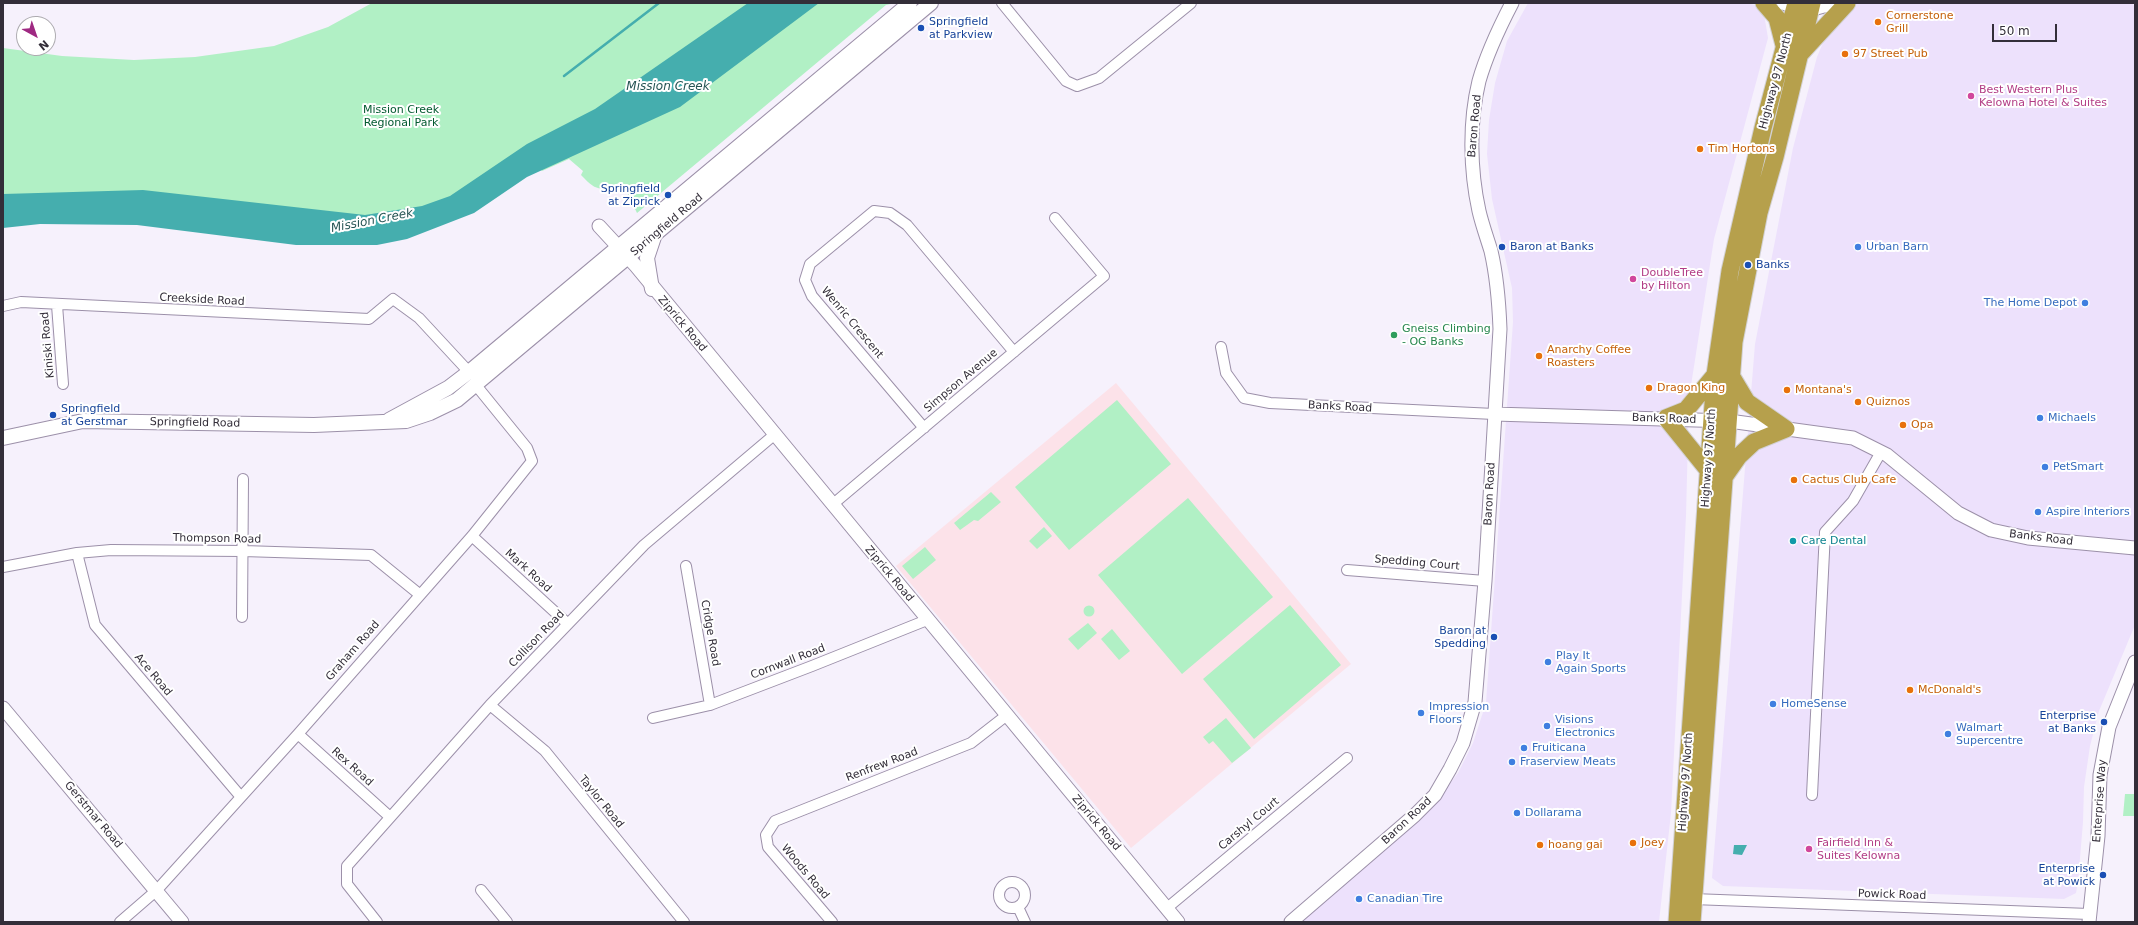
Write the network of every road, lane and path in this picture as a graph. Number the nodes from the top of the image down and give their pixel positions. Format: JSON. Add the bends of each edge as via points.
{"nodes":[{"id":1,"x":910,"y":3,"type":"edge"},
{"id":2,"x":931,"y":3,"type":"edge"},
{"id":3,"x":1002,"y":3,"type":"edge"},
{"id":4,"x":1191,"y":3,"type":"edge"},
{"id":5,"x":1512,"y":3,"type":"edge"},
{"id":6,"x":1764,"y":3,"type":"edge"},
{"id":7,"x":1833,"y":3,"type":"edge"},
{"id":8,"x":1847,"y":3,"type":"edge"},
{"id":9,"x":1800,"y":5,"type":"edge"},
{"id":10,"x":1792,"y":51,"type":"junction"},
{"id":11,"x":1055,"y":218,"type":"dead end"},
{"id":12,"x":599,"y":226,"type":"dead end"},
{"id":13,"x":655,"y":234,"type":"junction"},
{"id":14,"x":618,"y":247,"type":"junction"},
{"id":15,"x":628,"y":258,"type":"junction"},
{"id":16,"x":652,"y":289,"type":"junction"},
{"id":17,"x":393,"y":299,"type":"joint"},
{"id":18,"x":57,"y":305,"type":"junction"},
{"id":19,"x":3,"y":306,"type":"edge"},
{"id":20,"x":1220,"y":347,"type":"dead end"},
{"id":21,"x":1014,"y":352,"type":"junction"},
{"id":22,"x":1724,"y":376,"type":"junction"},
{"id":23,"x":472,"y":378,"type":"junction"},
{"id":24,"x":63,"y":384,"type":"dead end"},
{"id":25,"x":1494,"y":414,"type":"junction"},
{"id":26,"x":1666,"y":418,"type":"junction"},
{"id":27,"x":1720,"y":421,"type":"junction"},
{"id":28,"x":924,"y":428,"type":"junction"},
{"id":29,"x":1786,"y":429,"type":"junction"},
{"id":30,"x":774,"y":435,"type":"junction"},
{"id":31,"x":3,"y":438,"type":"edge"},
{"id":32,"x":1881,"y":452,"type":"junction"},
{"id":33,"x":1708,"y":470,"type":"junction"},
{"id":34,"x":1724,"y":478,"type":"junction"},
{"id":35,"x":243,"y":480,"type":"dead end"},
{"id":36,"x":832,"y":505,"type":"junction"},
{"id":37,"x":472,"y":536,"type":"junction"},
{"id":38,"x":2135,"y":548,"type":"edge"},
{"id":39,"x":243,"y":551,"type":"junction"},
{"id":40,"x":77,"y":553,"type":"junction"},
{"id":41,"x":686,"y":566,"type":"dead end"},
{"id":42,"x":3,"y":567,"type":"edge"},
{"id":43,"x":1347,"y":570,"type":"dead end"},
{"id":44,"x":1485,"y":581,"type":"junction"},
{"id":45,"x":419,"y":594,"type":"junction"},
{"id":46,"x":242,"y":617,"type":"dead end"},
{"id":47,"x":927,"y":620,"type":"junction"},
{"id":48,"x":568,"y":624,"type":"junction"},
{"id":49,"x":2135,"y":662,"type":"edge"},
{"id":50,"x":490,"y":705,"type":"junction"},
{"id":51,"x":710,"y":705,"type":"junction"},
{"id":52,"x":3,"y":708,"type":"edge"},
{"id":53,"x":1007,"y":715,"type":"junction"},
{"id":54,"x":653,"y":718,"type":"dead end"},
{"id":55,"x":298,"y":734,"type":"junction"},
{"id":56,"x":1347,"y":758,"type":"dead end"},
{"id":57,"x":1812,"y":795,"type":"dead end"},
{"id":58,"x":241,"y":797,"type":"junction"},
{"id":59,"x":390,"y":818,"type":"junction"},
{"id":60,"x":766,"y":835,"type":"joint"},
{"id":61,"x":1680,"y":878,"type":"junction"},
{"id":62,"x":157,"y":890,"type":"junction"},
{"id":63,"x":481,"y":890,"type":"dead end"},
{"id":64,"x":1693,"y":899,"type":"junction"},
{"id":65,"x":1018,"y":907,"type":"dead end"},
{"id":66,"x":1167,"y":908,"type":"junction"},
{"id":67,"x":2089,"y":918,"type":"edge"},
{"id":68,"x":120,"y":922,"type":"edge"},
{"id":69,"x":182,"y":922,"type":"edge"},
{"id":70,"x":377,"y":922,"type":"edge"},
{"id":71,"x":507,"y":922,"type":"edge"},
{"id":72,"x":684,"y":922,"type":"edge"},
{"id":73,"x":832,"y":922,"type":"edge"},
{"id":74,"x":1025,"y":922,"type":"edge"},
{"id":75,"x":1178,"y":922,"type":"edge"},
{"id":76,"x":1291,"y":922,"type":"edge"},
{"id":77,"x":1676,"y":922,"type":"edge"},
{"id":78,"x":1692,"y":922,"type":"edge"}],
"edges":[{"from":1,"to":14,"type":"main road","name":"Springfield Road"},
{"from":2,"to":13,"type":"main road","name":"Springfield Road"},
{"from":3,"to":4,"type":"street","via":[[1066,81],[1076,86],[1099,78]]},
{"from":5,"to":25,"type":"street","name":"Baron Road","via":[[1494,39],[1479,82],[1473,125],[1472,166],[1479,210],[1498,290],[1500,329]]},
{"from":6,"to":10,"type":"highway","via":[[1777,18]]},
{"from":7,"to":9,"type":"main road"},
{"from":8,"to":10,"type":"highway"},
{"from":9,"to":10,"type":"highway","name":"Highway 97 North"},
{"from":10,"to":22,"type":"highway","name":"Highway 97 North","via":[[1734,342]]},
{"from":11,"to":21,"type":"street","name":"Simpson Avenue","via":[[1104,276]]},
{"from":12,"to":14,"type":"street","name":"Ziprick Road"},
{"from":13,"to":15,"type":"main road","name":"Springfield Road"},
{"from":13,"to":16,"type":"main road","via":[[647,258]]},
{"from":14,"to":15,"type":"street","name":"Ziprick Road"},
{"from":14,"to":23,"type":"main road","name":"Springfield Road"},
{"from":15,"to":16,"type":"street","name":"Ziprick Road"},
{"from":15,"to":23,"type":"main road","name":"Springfield Road"},
{"from":16,"to":30,"type":"street","name":"Ziprick Road"},
{"from":17,"to":18,"type":"street","name":"Creekside Road","via":[[368,319]]},
{"from":17,"to":23,"type":"street","name":"Graham Road","via":[[419,318]]},
{"from":18,"to":19,"type":"street","name":"Creekside Road","via":[[21,302]]},
{"from":18,"to":24,"type":"street","name":"Kiniski Road"},
{"from":20,"to":25,"type":"street","name":"Banks Road","via":[[1226,373],[1244,398],[1270,403]]},
{"from":21,"to":28,"type":"street","name":"Simpson Avenue"},
{"from":21,"to":28,"type":"street","name":"Wenric Crescent","via":[[907,225],[890,213],[874,211],[810,264],[805,280],[812,296]]},
{"from":22,"to":26,"type":"highway","via":[[1686,410]]},
{"from":22,"to":27,"type":"highway","name":"Highway 97 North"},
{"from":22,"to":29,"type":"highway","via":[[1747,402]]},
{"from":23,"to":31,"type":"main road","name":"Springfield Road","via":[[389,420],[314,425],[83,421]]},
{"from":23,"to":37,"type":"street","name":"Graham Road","via":[[527,448],[532,461]]},
{"from":25,"to":26,"type":"street","name":"Banks Road"},
{"from":25,"to":44,"type":"street","name":"Baron Road"},
{"from":26,"to":27,"type":"street","name":"Banks Road"},
{"from":26,"to":33,"type":"highway"},
{"from":27,"to":29,"type":"street","name":"Banks Road"},
{"from":27,"to":33,"type":"highway","name":"Highway 97 North"},
{"from":27,"to":34,"type":"highway","name":"Highway 97 North"},
{"from":28,"to":36,"type":"street","name":"Simpson Avenue"},
{"from":29,"to":32,"type":"street","name":"Banks Road","via":[[1852,438]]},
{"from":29,"to":34,"type":"highway","via":[[1754,442],[1739,456]]},
{"from":30,"to":36,"type":"street","name":"Ziprick Road"},
{"from":30,"to":48,"type":"street","name":"Collison Road","via":[[644,545]]},
{"from":32,"to":38,"type":"street","name":"Banks Road","via":[[1958,513],[1991,530],[2028,538]]},
{"from":32,"to":57,"type":"street","via":[[1853,501],[1825,532]]},
{"from":33,"to":61,"type":"highway","name":"Highway 97 North"},
{"from":34,"to":64,"type":"highway","name":"Highway 97 North"},
{"from":35,"to":39,"type":"street"},
{"from":36,"to":47,"type":"street","name":"Ziprick Road"},
{"from":37,"to":45,"type":"street","name":"Graham Road"},
{"from":37,"to":48,"type":"street","name":"Mark Road"},
{"from":39,"to":40,"type":"street","name":"Thompson Road","via":[[112,550]]},
{"from":39,"to":45,"type":"street","name":"Thompson Road","via":[[371,555]]},
{"from":39,"to":46,"type":"street"},
{"from":40,"to":42,"type":"street","name":"Thompson Road"},
{"from":40,"to":58,"type":"street","name":"Ace Road","via":[[95,625]]},
{"from":41,"to":51,"type":"street","name":"Cridge Road"},
{"from":43,"to":44,"type":"street","name":"Spedding Court"},
{"from":44,"to":76,"type":"street","name":"Baron Road","via":[[1475,702],[1463,743],[1435,795]]},
{"from":45,"to":55,"type":"street","name":"Graham Road"},
{"from":47,"to":51,"type":"street","name":"Cornwall Road"},
{"from":47,"to":53,"type":"street","name":"Ziprick Road"},
{"from":48,"to":50,"type":"street","name":"Collison Road"},
{"from":49,"to":67,"type":"street","name":"Enterprise Way","via":[[2109,727],[2100,775],[2098,836]]},
{"from":50,"to":59,"type":"street","name":"Collison Road"},
{"from":50,"to":72,"type":"street","name":"Taylor Road","via":[[545,751]]},
{"from":51,"to":54,"type":"street","name":"Cornwall Road"},
{"from":52,"to":62,"type":"street","name":"Gerstmar Road"},
{"from":53,"to":60,"type":"street","name":"Renfrew Road","via":[[971,743],[790,814],[775,821]]},
{"from":53,"to":66,"type":"street","name":"Ziprick Road"},
{"from":55,"to":58,"type":"street","name":"Graham Road"},
{"from":55,"to":59,"type":"street","name":"Rex Road"},
{"from":56,"to":66,"type":"street","name":"Carshyl Court"},
{"from":58,"to":62,"type":"street","name":"Graham Road"},
{"from":59,"to":70,"type":"street","name":"Collison Road","via":[[347,866],[347,884]]},
{"from":60,"to":73,"type":"street","name":"Woods Road","via":[[768,847]]},
{"from":61,"to":64,"type":"highway"},
{"from":61,"to":77,"type":"highway","name":"Highway 97 North"},
{"from":62,"to":68,"type":"street","name":"Graham Road"},
{"from":62,"to":69,"type":"street","name":"Gerstmar Road"},
{"from":63,"to":71,"type":"street"},
{"from":64,"to":67,"type":"street","name":"Powick Road"},
{"from":64,"to":78,"type":"highway","name":"Highway 97 North"},
{"from":65,"to":74,"type":"street"},
{"from":66,"to":75,"type":"street","name":"Ziprick Road"}]}
